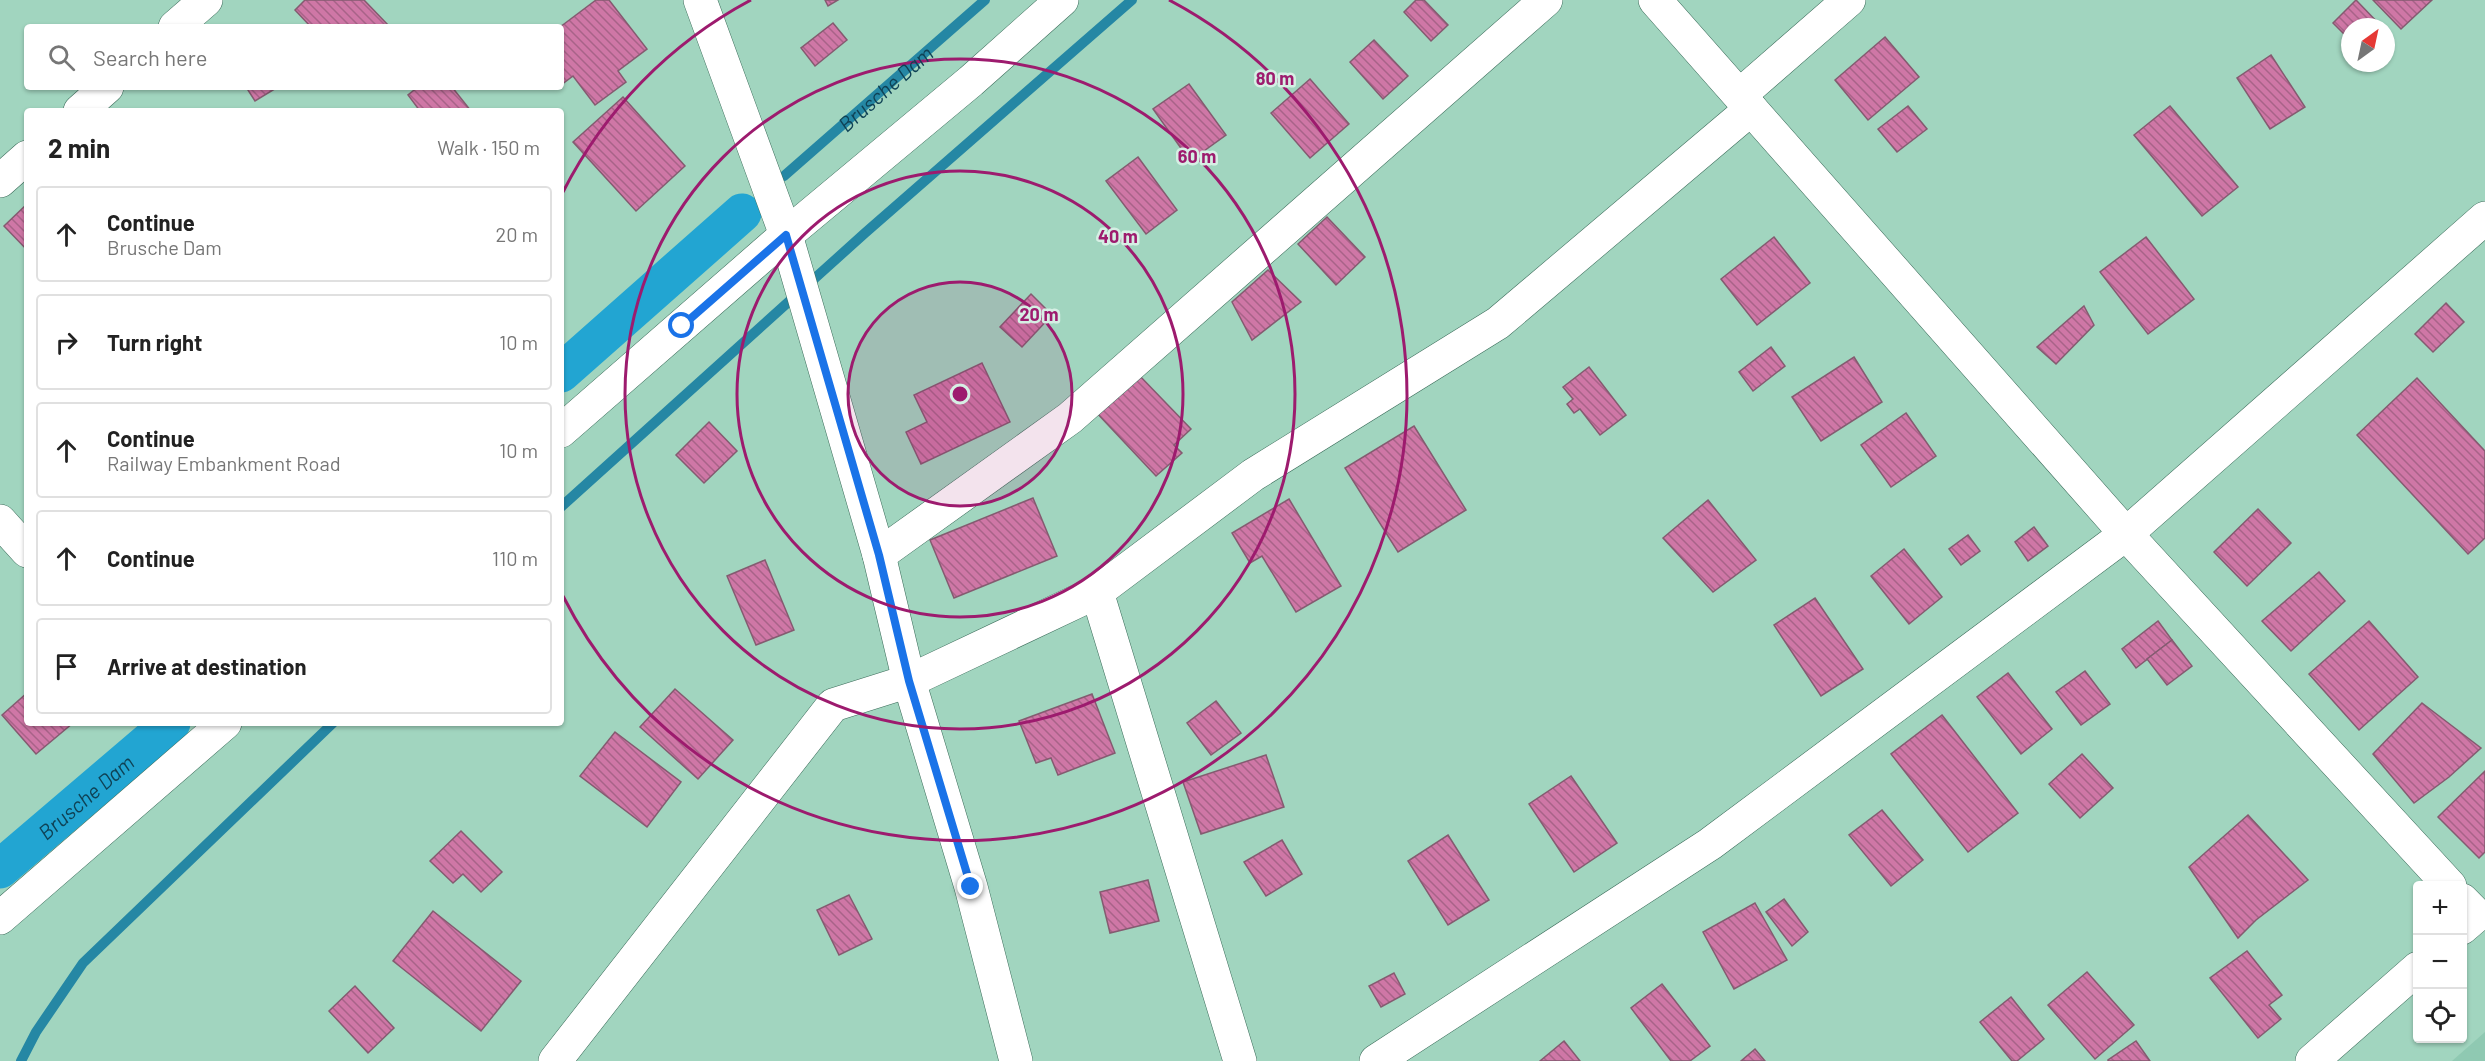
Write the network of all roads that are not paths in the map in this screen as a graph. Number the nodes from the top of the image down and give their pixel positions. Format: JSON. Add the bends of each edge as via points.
{"nodes":[{"id":1,"x":206,"y":0,"type":"edge"},
{"id":2,"x":700,"y":0,"type":"edge"},
{"id":3,"x":1062,"y":0,"type":"edge"},
{"id":4,"x":1546,"y":0,"type":"edge"},
{"id":5,"x":1655,"y":0,"type":"edge"},
{"id":6,"x":1849,"y":0,"type":"edge"},
{"id":7,"x":178,"y":24,"type":"edge"},
{"id":8,"x":104,"y":90,"type":"edge"},
{"id":9,"x":1746,"y":102,"type":"junction"},
{"id":10,"x":83,"y":108,"type":"edge"},
{"id":11,"x":24,"y":161,"type":"edge"},
{"id":12,"x":0,"y":181,"type":"edge"},
{"id":13,"x":2485,"y":218,"type":"edge"},
{"id":14,"x":786,"y":235,"type":"junction"},
{"id":15,"x":564,"y":428,"type":"edge"},
{"id":16,"x":0,"y":521,"type":"edge"},
{"id":17,"x":2126,"y":534,"type":"junction"},
{"id":18,"x":24,"y":548,"type":"edge"},
{"id":19,"x":879,"y":555,"type":"junction"},
{"id":20,"x":1097,"y":592,"type":"junction"},
{"id":21,"x":909,"y":681,"type":"junction"},
{"id":22,"x":203,"y":730,"type":"edge"},
{"id":23,"x":2446,"y":881,"type":"edge"},
{"id":24,"x":2467,"y":904,"type":"edge"},
{"id":25,"x":0,"y":918,"type":"edge"},
{"id":26,"x":2467,"y":924,"type":"edge"},
{"id":27,"x":2413,"y":972,"type":"edge"},
{"id":28,"x":555,"y":1061,"type":"edge"},
{"id":29,"x":1016,"y":1061,"type":"edge"},
{"id":30,"x":1240,"y":1061,"type":"edge"},
{"id":31,"x":1376,"y":1061,"type":"edge"},
{"id":32,"x":2312,"y":1061,"type":"edge"}],
"edges":[{"from":1,"to":7,"type":"street"},
{"from":2,"to":14,"type":"street"},
{"from":3,"to":14,"type":"street"},
{"from":4,"to":19,"type":"street","via":[[1070,418]]},
{"from":5,"to":9,"type":"street"},
{"from":6,"to":9,"type":"street"},
{"from":8,"to":10,"type":"street"},
{"from":9,"to":17,"type":"street"},
{"from":9,"to":20,"type":"street","via":[[1498,324],[1253,475]]},
{"from":11,"to":12,"type":"street"},
{"from":13,"to":17,"type":"street"},
{"from":14,"to":15,"type":"street"},
{"from":14,"to":19,"type":"street"},
{"from":16,"to":18,"type":"street"},
{"from":17,"to":23,"type":"street"},
{"from":17,"to":31,"type":"street","via":[[1710,844]]},
{"from":19,"to":21,"type":"street"},
{"from":20,"to":21,"type":"street"},
{"from":20,"to":30,"type":"street"},
{"from":21,"to":28,"type":"street","via":[[833,705]]},
{"from":21,"to":29,"type":"street","via":[[971,887]]},
{"from":22,"to":25,"type":"street"},
{"from":24,"to":26,"type":"street","via":[[2477,915]]},
{"from":27,"to":32,"type":"street"}]}
